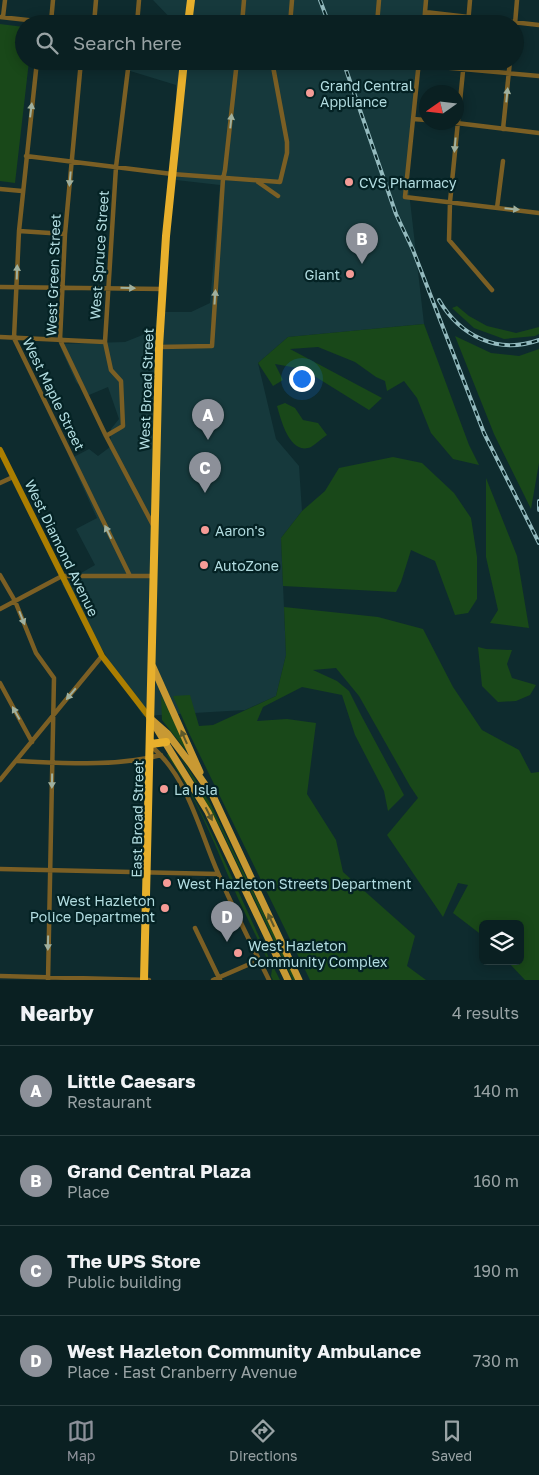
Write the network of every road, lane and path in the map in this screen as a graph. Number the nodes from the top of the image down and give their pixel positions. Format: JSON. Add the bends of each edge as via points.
{"nodes":[{"id":1,"x":5,"y":0,"type":"edge"},
{"id":2,"x":53,"y":0,"type":"edge"},
{"id":3,"x":96,"y":0,"type":"edge"},
{"id":4,"x":139,"y":0,"type":"edge"},
{"id":5,"x":191,"y":0,"type":"edge"},
{"id":6,"x":244,"y":0,"type":"edge"},
{"id":7,"x":292,"y":0,"type":"edge"},
{"id":8,"x":379,"y":0,"type":"edge"},
{"id":9,"x":426,"y":0,"type":"edge"},
{"id":10,"x":470,"y":0,"type":"edge"},
{"id":11,"x":517,"y":0,"type":"edge"},
{"id":12,"x":425,"y":12,"type":"junction"},
{"id":13,"x":52,"y":15,"type":"edge"},
{"id":14,"x":95,"y":15,"type":"edge"},
{"id":15,"x":138,"y":15,"type":"edge"},
{"id":16,"x":189,"y":15,"type":"edge"},
{"id":17,"x":243,"y":15,"type":"edge"},
{"id":18,"x":291,"y":15,"type":"edge"},
{"id":19,"x":377,"y":15,"type":"edge"},
{"id":20,"x":425,"y":15,"type":"edge"},
{"id":21,"x":451,"y":15,"type":"edge"},
{"id":22,"x":469,"y":15,"type":"edge"},
{"id":23,"x":516,"y":15,"type":"edge"},
{"id":24,"x":2,"y":17,"type":"edge"},
{"id":25,"x":15,"y":19,"type":"edge"},
{"id":26,"x":524,"y":24,"type":"edge"},
{"id":27,"x":539,"y":25,"type":"edge"},
{"id":28,"x":36,"y":70,"type":"edge"},
{"id":29,"x":80,"y":70,"type":"edge"},
{"id":30,"x":128,"y":70,"type":"edge"},
{"id":31,"x":183,"y":70,"type":"edge"},
{"id":32,"x":236,"y":70,"type":"edge"},
{"id":33,"x":274,"y":70,"type":"edge"},
{"id":34,"x":418,"y":70,"type":"edge"},
{"id":35,"x":463,"y":70,"type":"joint"},
{"id":36,"x":509,"y":70,"type":"edge"},
{"id":37,"x":509,"y":73,"type":"junction"},
{"id":38,"x":539,"y":76,"type":"edge"},
{"id":39,"x":461,"y":85,"type":"edge"},
{"id":40,"x":413,"y":119,"type":"junction"},
{"id":41,"x":419,"y":119,"type":"edge"},
{"id":42,"x":464,"y":125,"type":"edge"},
{"id":43,"x":503,"y":129,"type":"junction"},
{"id":44,"x":456,"y":130,"type":"edge"},
{"id":45,"x":539,"y":133,"type":"edge"},
{"id":46,"x":26,"y":156,"type":"junction"},
{"id":47,"x":503,"y":161,"type":"dead end"},
{"id":48,"x":72,"y":162,"type":"junction"},
{"id":49,"x":116,"y":167,"type":"junction"},
{"id":50,"x":172,"y":174,"type":"junction"},
{"id":51,"x":223,"y":178,"type":"junction"},
{"id":52,"x":257,"y":181,"type":"junction"},
{"id":53,"x":0,"y":190,"type":"edge"},
{"id":54,"x":22,"y":191,"type":"junction"},
{"id":55,"x":278,"y":196,"type":"dead end"},
{"id":56,"x":450,"y":202,"type":"junction"},
{"id":57,"x":497,"y":208,"type":"junction"},
{"id":58,"x":539,"y":212,"type":"edge"},
{"id":59,"x":19,"y":231,"type":"junction"},
{"id":60,"x":65,"y":234,"type":"junction"},
{"id":61,"x":0,"y":286,"type":"edge"},
{"id":62,"x":17,"y":287,"type":"junction"},
{"id":63,"x":62,"y":287,"type":"junction"},
{"id":64,"x":109,"y":288,"type":"junction"},
{"id":65,"x":163,"y":289,"type":"junction"},
{"id":66,"x":492,"y":290,"type":"dead end"},
{"id":67,"x":0,"y":337,"type":"edge"},
{"id":68,"x":14,"y":338,"type":"junction"},
{"id":69,"x":60,"y":340,"type":"junction"},
{"id":70,"x":105,"y":342,"type":"junction"},
{"id":71,"x":159,"y":347,"type":"junction"},
{"id":72,"x":106,"y":436,"type":"junction"},
{"id":73,"x":0,"y":450,"type":"edge"},
{"id":74,"x":13,"y":477,"type":"junction"},
{"id":75,"x":0,"y":483,"type":"edge"},
{"id":76,"x":154,"y":528,"type":"junction"},
{"id":77,"x":0,"y":574,"type":"edge"},
{"id":78,"x":62,"y":576,"type":"junction"},
{"id":79,"x":130,"y":576,"type":"junction"},
{"id":80,"x":154,"y":576,"type":"junction"},
{"id":81,"x":15,"y":601,"type":"junction"},
{"id":82,"x":0,"y":609,"type":"edge"},
{"id":83,"x":102,"y":656,"type":"junction"},
{"id":84,"x":153,"y":666,"type":"junction"},
{"id":85,"x":0,"y":683,"type":"edge"},
{"id":86,"x":54,"y":714,"type":"junction"},
{"id":87,"x":150,"y":718,"type":"junction"},
{"id":88,"x":32,"y":742,"type":"junction"},
{"id":89,"x":166,"y":742,"type":"junction"},
{"id":90,"x":151,"y":745,"type":"junction"},
{"id":91,"x":161,"y":755,"type":"junction"},
{"id":92,"x":151,"y":758,"type":"junction"},
{"id":93,"x":18,"y":761,"type":"junction"},
{"id":94,"x":52,"y":763,"type":"junction"},
{"id":95,"x":0,"y":780,"type":"edge"},
{"id":96,"x":213,"y":796,"type":"junction"},
{"id":97,"x":0,"y":869,"type":"edge"},
{"id":98,"x":50,"y":870,"type":"junction"},
{"id":99,"x":148,"y":873,"type":"junction"},
{"id":100,"x":218,"y":874,"type":"junction"},
{"id":101,"x":195,"y":928,"type":"dead end"},
{"id":102,"x":259,"y":960,"type":"junction"},
{"id":103,"x":0,"y":976,"type":"edge"},
{"id":104,"x":48,"y":979,"type":"edge"},
{"id":105,"x":220,"y":979,"type":"edge"},
{"id":106,"x":144,"y":980,"type":"edge"},
{"id":107,"x":149,"y":980,"type":"edge"},
{"id":108,"x":213,"y":980,"type":"edge"},
{"id":109,"x":269,"y":980,"type":"edge"},
{"id":110,"x":288,"y":980,"type":"edge"},
{"id":111,"x":299,"y":980,"type":"edge"}],
"edges":[{"from":1,"to":24,"type":"street"},
{"from":2,"to":13,"type":"street"},
{"from":3,"to":14,"type":"street"},
{"from":4,"to":15,"type":"street"},
{"from":5,"to":16,"type":"highway"},
{"from":6,"to":17,"type":"street"},
{"from":7,"to":18,"type":"street"},
{"from":8,"to":19,"type":"street"},
{"from":9,"to":12,"type":"street"},
{"from":10,"to":22,"type":"street"},
{"from":11,"to":23,"type":"street"},
{"from":12,"to":20,"type":"street"},
{"from":12,"to":21,"type":"street"},
{"from":24,"to":25,"type":"street"},
{"from":26,"to":27,"type":"street"},
{"from":46,"to":28,"type":"street","name":"West Maple Street","one_way":true},
{"from":29,"to":48,"type":"street","name":"West Green Street"},
{"from":30,"to":49,"type":"street","name":"West Spruce Street"},
{"from":31,"to":50,"type":"highway","name":"West Broad Street"},
{"from":51,"to":32,"type":"street","one_way":true},
{"from":33,"to":52,"type":"street","via":[[287,153],[280,182]]},
{"from":34,"to":40,"type":"street"},
{"from":35,"to":37,"type":"street"},
{"from":35,"to":39,"type":"street"},
{"from":36,"to":37,"type":"street"},
{"from":37,"to":38,"type":"street"},
{"from":43,"to":37,"type":"street","one_way":true},
{"from":40,"to":41,"type":"street"},
{"from":40,"to":56,"type":"street","via":[[405,198]]},
{"from":42,"to":43,"type":"street"},
{"from":43,"to":45,"type":"street"},
{"from":44,"to":56,"type":"street","one_way":true},
{"from":46,"to":48,"type":"street"},
{"from":46,"to":54,"type":"street","name":"West Maple Street"},
{"from":47,"to":57,"type":"street"},
{"from":48,"to":49,"type":"street"},
{"from":48,"to":60,"type":"street","name":"West Green Street","one_way":true},
{"from":49,"to":50,"type":"street"},
{"from":49,"to":64,"type":"street","name":"West Spruce Street"},
{"from":50,"to":51,"type":"street"},
{"from":50,"to":65,"type":"highway","name":"West Broad Street"},
{"from":51,"to":52,"type":"street"},
{"from":71,"to":51,"type":"street","one_way":true,"via":[[212,346]]},
{"from":52,"to":55,"type":"street"},
{"from":53,"to":54,"type":"street"},
{"from":54,"to":59,"type":"street","name":"West Maple Street"},
{"from":56,"to":57,"type":"street"},
{"from":56,"to":66,"type":"street","via":[[449,240]]},
{"from":57,"to":58,"type":"street","one_way":true},
{"from":59,"to":60,"type":"street"},
{"from":62,"to":59,"type":"street","name":"West Maple Street","one_way":true},
{"from":60,"to":63,"type":"street","name":"West Green Street"},
{"from":61,"to":62,"type":"street"},
{"from":62,"to":63,"type":"street"},
{"from":62,"to":68,"type":"street","name":"West Maple Street"},
{"from":63,"to":64,"type":"street"},
{"from":63,"to":69,"type":"street","name":"West Green Street"},
{"from":64,"to":65,"type":"street","one_way":true},
{"from":64,"to":70,"type":"street","name":"West Spruce Street"},
{"from":65,"to":71,"type":"highway","name":"West Broad Street"},
{"from":67,"to":68,"type":"street"},
{"from":68,"to":69,"type":"street"},
{"from":79,"to":68,"type":"street","name":"West Maple Street","one_way":true},
{"from":69,"to":70,"type":"street"},
{"from":69,"to":72,"type":"street","name":"West Green Street"},
{"from":70,"to":72,"type":"street","name":"West Spruce Street","via":[[111,370],[122,381],[123,426]]},
{"from":71,"to":76,"type":"highway","name":"West Broad Street"},
{"from":72,"to":76,"type":"street","name":"West Green Street"},
{"from":73,"to":74,"type":"street","name":"West Diamond Avenue"},
{"from":74,"to":75,"type":"street"},
{"from":74,"to":78,"type":"street","name":"West Diamond Avenue"},
{"from":76,"to":80,"type":"highway","name":"West Broad Street"},
{"from":77,"to":81,"type":"street"},
{"from":78,"to":79,"type":"street"},
{"from":78,"to":81,"type":"street"},
{"from":78,"to":83,"type":"street","name":"West Diamond Avenue"},
{"from":79,"to":80,"type":"street"},
{"from":80,"to":84,"type":"highway","name":"West Broad Street"},
{"from":81,"to":82,"type":"street"},
{"from":81,"to":86,"type":"street","one_way":true,"via":[[36,653],[54,678]]},
{"from":83,"to":86,"type":"street","one_way":true},
{"from":83,"to":87,"type":"street","name":"West Diamond Avenue"},
{"from":84,"to":87,"type":"highway","name":"West Broad Street"},
{"from":96,"to":84,"type":"main road","one_way":true},
{"from":88,"to":85,"type":"street","one_way":true},
{"from":86,"to":88,"type":"street"},
{"from":86,"to":94,"type":"street"},
{"from":87,"to":89,"type":"main road"},
{"from":87,"to":90,"type":"highway","name":"East Broad Street"},
{"from":87,"to":96,"type":"main road","via":[[167,733]]},
{"from":88,"to":93,"type":"street"},
{"from":89,"to":90,"type":"highway"},
{"from":89,"to":110,"type":"main road","one_way":true,"via":[[208,812]]},
{"from":90,"to":91,"type":"street"},
{"from":90,"to":92,"type":"highway","name":"East Broad Street"},
{"from":91,"to":92,"type":"street"},
{"from":91,"to":100,"type":"street","via":[[184,790]]},
{"from":92,"to":94,"type":"street","via":[[98,764]]},
{"from":92,"to":99,"type":"highway","name":"East Broad Street"},
{"from":93,"to":94,"type":"street"},
{"from":93,"to":95,"type":"street"},
{"from":94,"to":98,"type":"street","one_way":true},
{"from":111,"to":96,"type":"main road","one_way":true},
{"from":97,"to":98,"type":"street"},
{"from":98,"to":99,"type":"street"},
{"from":98,"to":104,"type":"street","one_way":true},
{"from":99,"to":100,"type":"street"},
{"from":99,"to":106,"type":"highway","name":"East Broad Street"},
{"from":100,"to":102,"type":"street"},
{"from":101,"to":105,"type":"street"},
{"from":102,"to":105,"type":"street"},
{"from":102,"to":109,"type":"street"},
{"from":103,"to":104,"type":"street"},
{"from":104,"to":106,"type":"street"},
{"from":105,"to":108,"type":"street"},
{"from":106,"to":107,"type":"street"}]}
